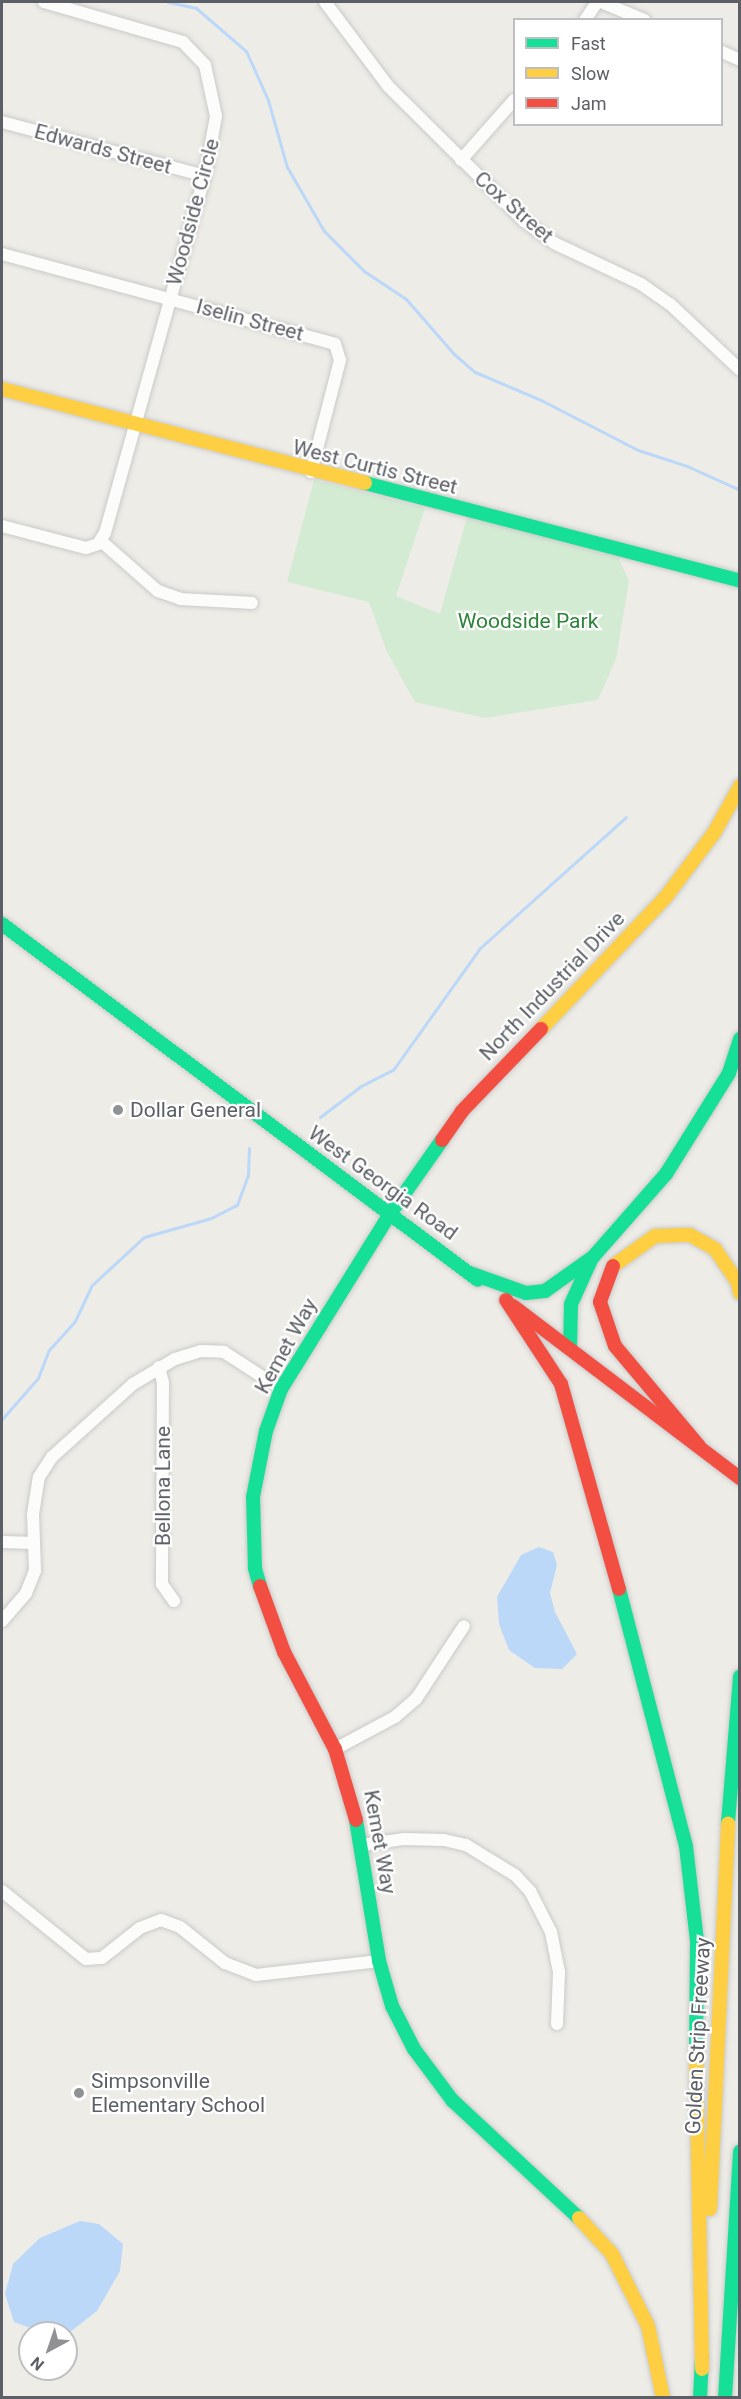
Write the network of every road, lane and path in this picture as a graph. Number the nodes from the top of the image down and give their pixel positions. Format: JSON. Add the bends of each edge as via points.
{"nodes":[{"id":1,"x":44,"y":2,"type":"edge"},
{"id":2,"x":325,"y":2,"type":"edge"},
{"id":3,"x":599,"y":2,"type":"edge"},
{"id":4,"x":587,"y":18,"type":"edge"},
{"id":5,"x":639,"y":18,"type":"edge"},
{"id":6,"x":723,"y":52,"type":"edge"},
{"id":7,"x":740,"y":60,"type":"edge"},
{"id":8,"x":513,"y":101,"type":"edge"},
{"id":9,"x":2,"y":122,"type":"edge"},
{"id":10,"x":461,"y":160,"type":"junction"},
{"id":11,"x":206,"y":176,"type":"junction"},
{"id":12,"x":2,"y":254,"type":"edge"},
{"id":13,"x":170,"y":299,"type":"junction"},
{"id":14,"x":740,"y":370,"type":"edge"},
{"id":15,"x":2,"y":389,"type":"edge"},
{"id":16,"x":136,"y":425,"type":"junction"},
{"id":17,"x":311,"y":472,"type":"junction"},
{"id":18,"x":2,"y":526,"type":"edge"},
{"id":19,"x":101,"y":541,"type":"junction"},
{"id":20,"x":740,"y":581,"type":"edge"},
{"id":21,"x":252,"y":603,"type":"dead end"},
{"id":22,"x":740,"y":786,"type":"edge"},
{"id":23,"x":2,"y":924,"type":"edge"},
{"id":24,"x":740,"y":1039,"type":"edge"},
{"id":25,"x":390,"y":1214,"type":"junction"},
{"id":26,"x":592,"y":1257,"type":"junction"},
{"id":27,"x":470,"y":1273,"type":"junction"},
{"id":28,"x":740,"y":1293,"type":"edge"},
{"id":29,"x":506,"y":1300,"type":"junction"},
{"id":30,"x":570,"y":1349,"type":"junction"},
{"id":31,"x":159,"y":1367,"type":"junction"},
{"id":32,"x":281,"y":1389,"type":"junction"},
{"id":33,"x":699,"y":1446,"type":"junction"},
{"id":34,"x":740,"y":1478,"type":"edge"},
{"id":35,"x":2,"y":1542,"type":"edge"},
{"id":36,"x":34,"y":1543,"type":"junction"},
{"id":37,"x":174,"y":1601,"type":"dead end"},
{"id":38,"x":2,"y":1621,"type":"edge"},
{"id":39,"x":464,"y":1626,"type":"dead end"},
{"id":40,"x":740,"y":1676,"type":"edge"},
{"id":41,"x":335,"y":1749,"type":"junction"},
{"id":42,"x":362,"y":1845,"type":"junction"},
{"id":43,"x":2,"y":1891,"type":"edge"},
{"id":44,"x":379,"y":1961,"type":"junction"},
{"id":45,"x":557,"y":2024,"type":"dead end"},
{"id":46,"x":740,"y":2151,"type":"edge"},
{"id":47,"x":740,"y":2326,"type":"edge"},
{"id":48,"x":702,"y":2369,"type":"junction"},
{"id":49,"x":663,"y":2397,"type":"edge"},
{"id":50,"x":700,"y":2397,"type":"edge"},
{"id":51,"x":727,"y":2397,"type":"edge"}],
"edges":[{"from":1,"to":11,"type":"street","name":"Woodside Circle","via":[[170,35],[194,50],[205,65],[215,100],[215,129]]},
{"from":2,"to":10,"type":"street","name":"Cox Street","via":[[371,67]]},
{"from":3,"to":4,"type":"street"},
{"from":3,"to":5,"type":"street"},
{"from":6,"to":7,"type":"street"},
{"from":8,"to":10,"type":"street"},
{"from":9,"to":11,"type":"street","name":"Edwards Street"},
{"from":10,"to":14,"type":"street","name":"Cox Street","via":[[541,235],[641,284],[670,304]]},
{"from":11,"to":13,"type":"street","name":"Woodside Circle"},
{"from":12,"to":13,"type":"street","name":"Iselin Street"},
{"from":13,"to":16,"type":"street","name":"Woodside Circle"},
{"from":13,"to":17,"type":"street","name":"Iselin Street","via":[[309,335],[338,348],[340,360]]},
{"from":15,"to":16,"type":"main road","name":"West Curtis Street"},
{"from":16,"to":17,"type":"main road","name":"West Curtis Street"},
{"from":16,"to":19,"type":"street","name":"Woodside Circle","via":[[115,506]]},
{"from":17,"to":20,"type":"main road","name":"West Curtis Street"},
{"from":18,"to":19,"type":"street","via":[[86,548]]},
{"from":19,"to":21,"type":"street","via":[[158,591],[181,599]]},
{"from":22,"to":25,"type":"main road","name":"North Industrial Drive","via":[[714,833],[665,898],[462,1112]]},
{"from":23,"to":25,"type":"main road","name":"West Georgia Road"},
{"from":24,"to":26,"type":"main road","via":[[729,1072],[666,1173]]},
{"from":25,"to":27,"type":"main road","name":"West Georgia Road"},
{"from":25,"to":32,"type":"main road","name":"Kemet Way"},
{"from":26,"to":27,"type":"main road","via":[[545,1291],[526,1293]]},
{"from":26,"to":30,"type":"main road","via":[[571,1304]]},
{"from":27,"to":29,"type":"main road","name":"West Georgia Road"},
{"from":28,"to":33,"type":"main road","via":[[738,1283],[715,1249],[690,1235],[655,1236],[611,1268],[600,1302],[615,1346]]},
{"from":29,"to":30,"type":"main road","name":"West Georgia Road"},
{"from":29,"to":48,"type":"main road","via":[[561,1384],[686,1846],[697,1941],[695,2091]]},
{"from":30,"to":33,"type":"main road","name":"West Georgia Road"},
{"from":31,"to":32,"type":"street","via":[[201,1351],[225,1352]]},
{"from":31,"to":36,"type":"street","via":[[133,1384],[52,1457],[39,1477]]},
{"from":31,"to":37,"type":"street","name":"Bellona Lane","via":[[164,1383],[162,1584]]},
{"from":32,"to":41,"type":"main road","name":"Kemet Way","via":[[266,1431],[252,1497],[255,1568],[284,1652]]},
{"from":33,"to":34,"type":"main road","name":"West Georgia Road"},
{"from":35,"to":36,"type":"street"},
{"from":36,"to":38,"type":"street","via":[[35,1571],[26,1593]]},
{"from":39,"to":41,"type":"street","via":[[416,1699],[395,1717]]},
{"from":40,"to":48,"type":"main road","name":"Golden Strip Freeway","via":[[730,1799]]},
{"from":41,"to":42,"type":"main road","name":"Kemet Way","via":[[353,1798]]},
{"from":42,"to":44,"type":"main road","name":"Kemet Way"},
{"from":42,"to":45,"type":"street","via":[[402,1839],[444,1840],[466,1845],[515,1875],[530,1891],[551,1932],[559,1972]]},
{"from":43,"to":44,"type":"street","via":[[86,1959],[102,1958],[140,1928],[161,1920],[180,1927],[225,1963],[256,1975]]},
{"from":44,"to":49,"type":"main road","name":"Kemet Way","via":[[392,2006],[433,2077],[482,2131],[558,2195],[612,2254],[648,2326]]},
{"from":46,"to":51,"type":"main road"},
{"from":47,"to":51,"type":"main road"},
{"from":48,"to":50,"type":"main road","name":"Golden Strip Freeway"}]}
